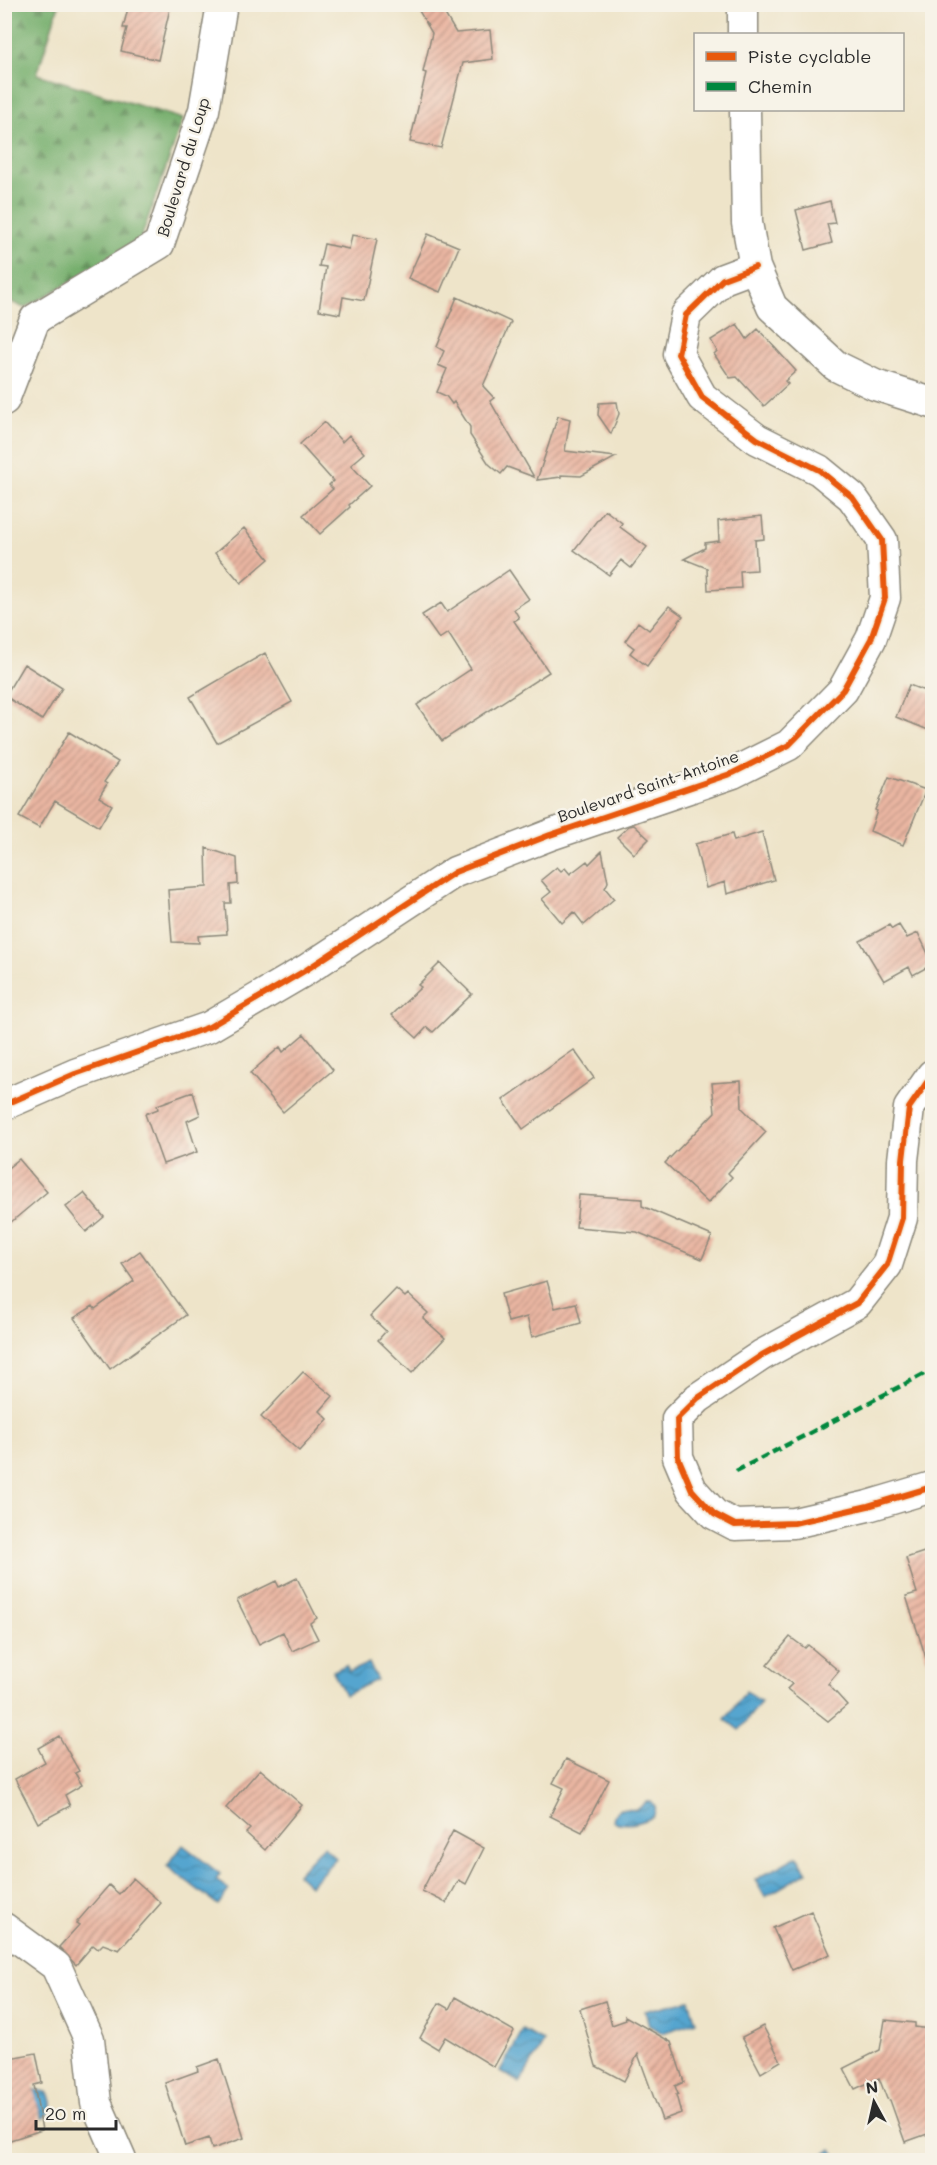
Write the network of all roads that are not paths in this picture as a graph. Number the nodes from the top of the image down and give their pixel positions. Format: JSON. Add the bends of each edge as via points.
{"nodes":[{"id":1,"x":222,"y":4,"type":"edge"},
{"id":2,"x":743,"y":4,"type":"edge"},
{"id":3,"x":743,"y":33,"type":"edge"},
{"id":4,"x":745,"y":111,"type":"edge"},
{"id":5,"x":755,"y":267,"type":"junction"},
{"id":6,"x":4,"y":400,"type":"edge"},
{"id":7,"x":933,"y":403,"type":"edge"},
{"id":8,"x":933,"y":1075,"type":"edge"},
{"id":9,"x":4,"y":1105,"type":"edge"},
{"id":10,"x":933,"y":1487,"type":"edge"},
{"id":11,"x":4,"y":1928,"type":"edge"},
{"id":12,"x":121,"y":2160,"type":"edge"}],
"edges":[{"from":1,"to":6,"type":"street","name":"Boulevard du Loup","via":[[204,110],[159,244],[35,319]]},
{"from":2,"to":3,"type":"street"},
{"from":4,"to":5,"type":"street","via":[[747,223]]},
{"from":5,"to":7,"type":"street","via":[[772,307],[836,366],[875,385]]},
{"from":5,"to":9,"type":"street","name":"Boulevard Saint-Antoine","via":[[723,279],[686,315],[678,354],[702,397],[757,439],[819,470],[852,497],[882,540],[885,598],[871,639],[843,690],[789,745],[733,773],[455,872],[306,970],[209,1027],[75,1074]]},
{"from":8,"to":10,"type":"street","via":[[909,1108],[902,1218],[886,1265],[857,1303],[762,1355],[698,1398],[677,1419],[678,1457],[692,1490],[714,1514],[735,1526],[794,1522]]},
{"from":11,"to":12,"type":"street","via":[[56,1966],[89,2039],[96,2103]]}]}
